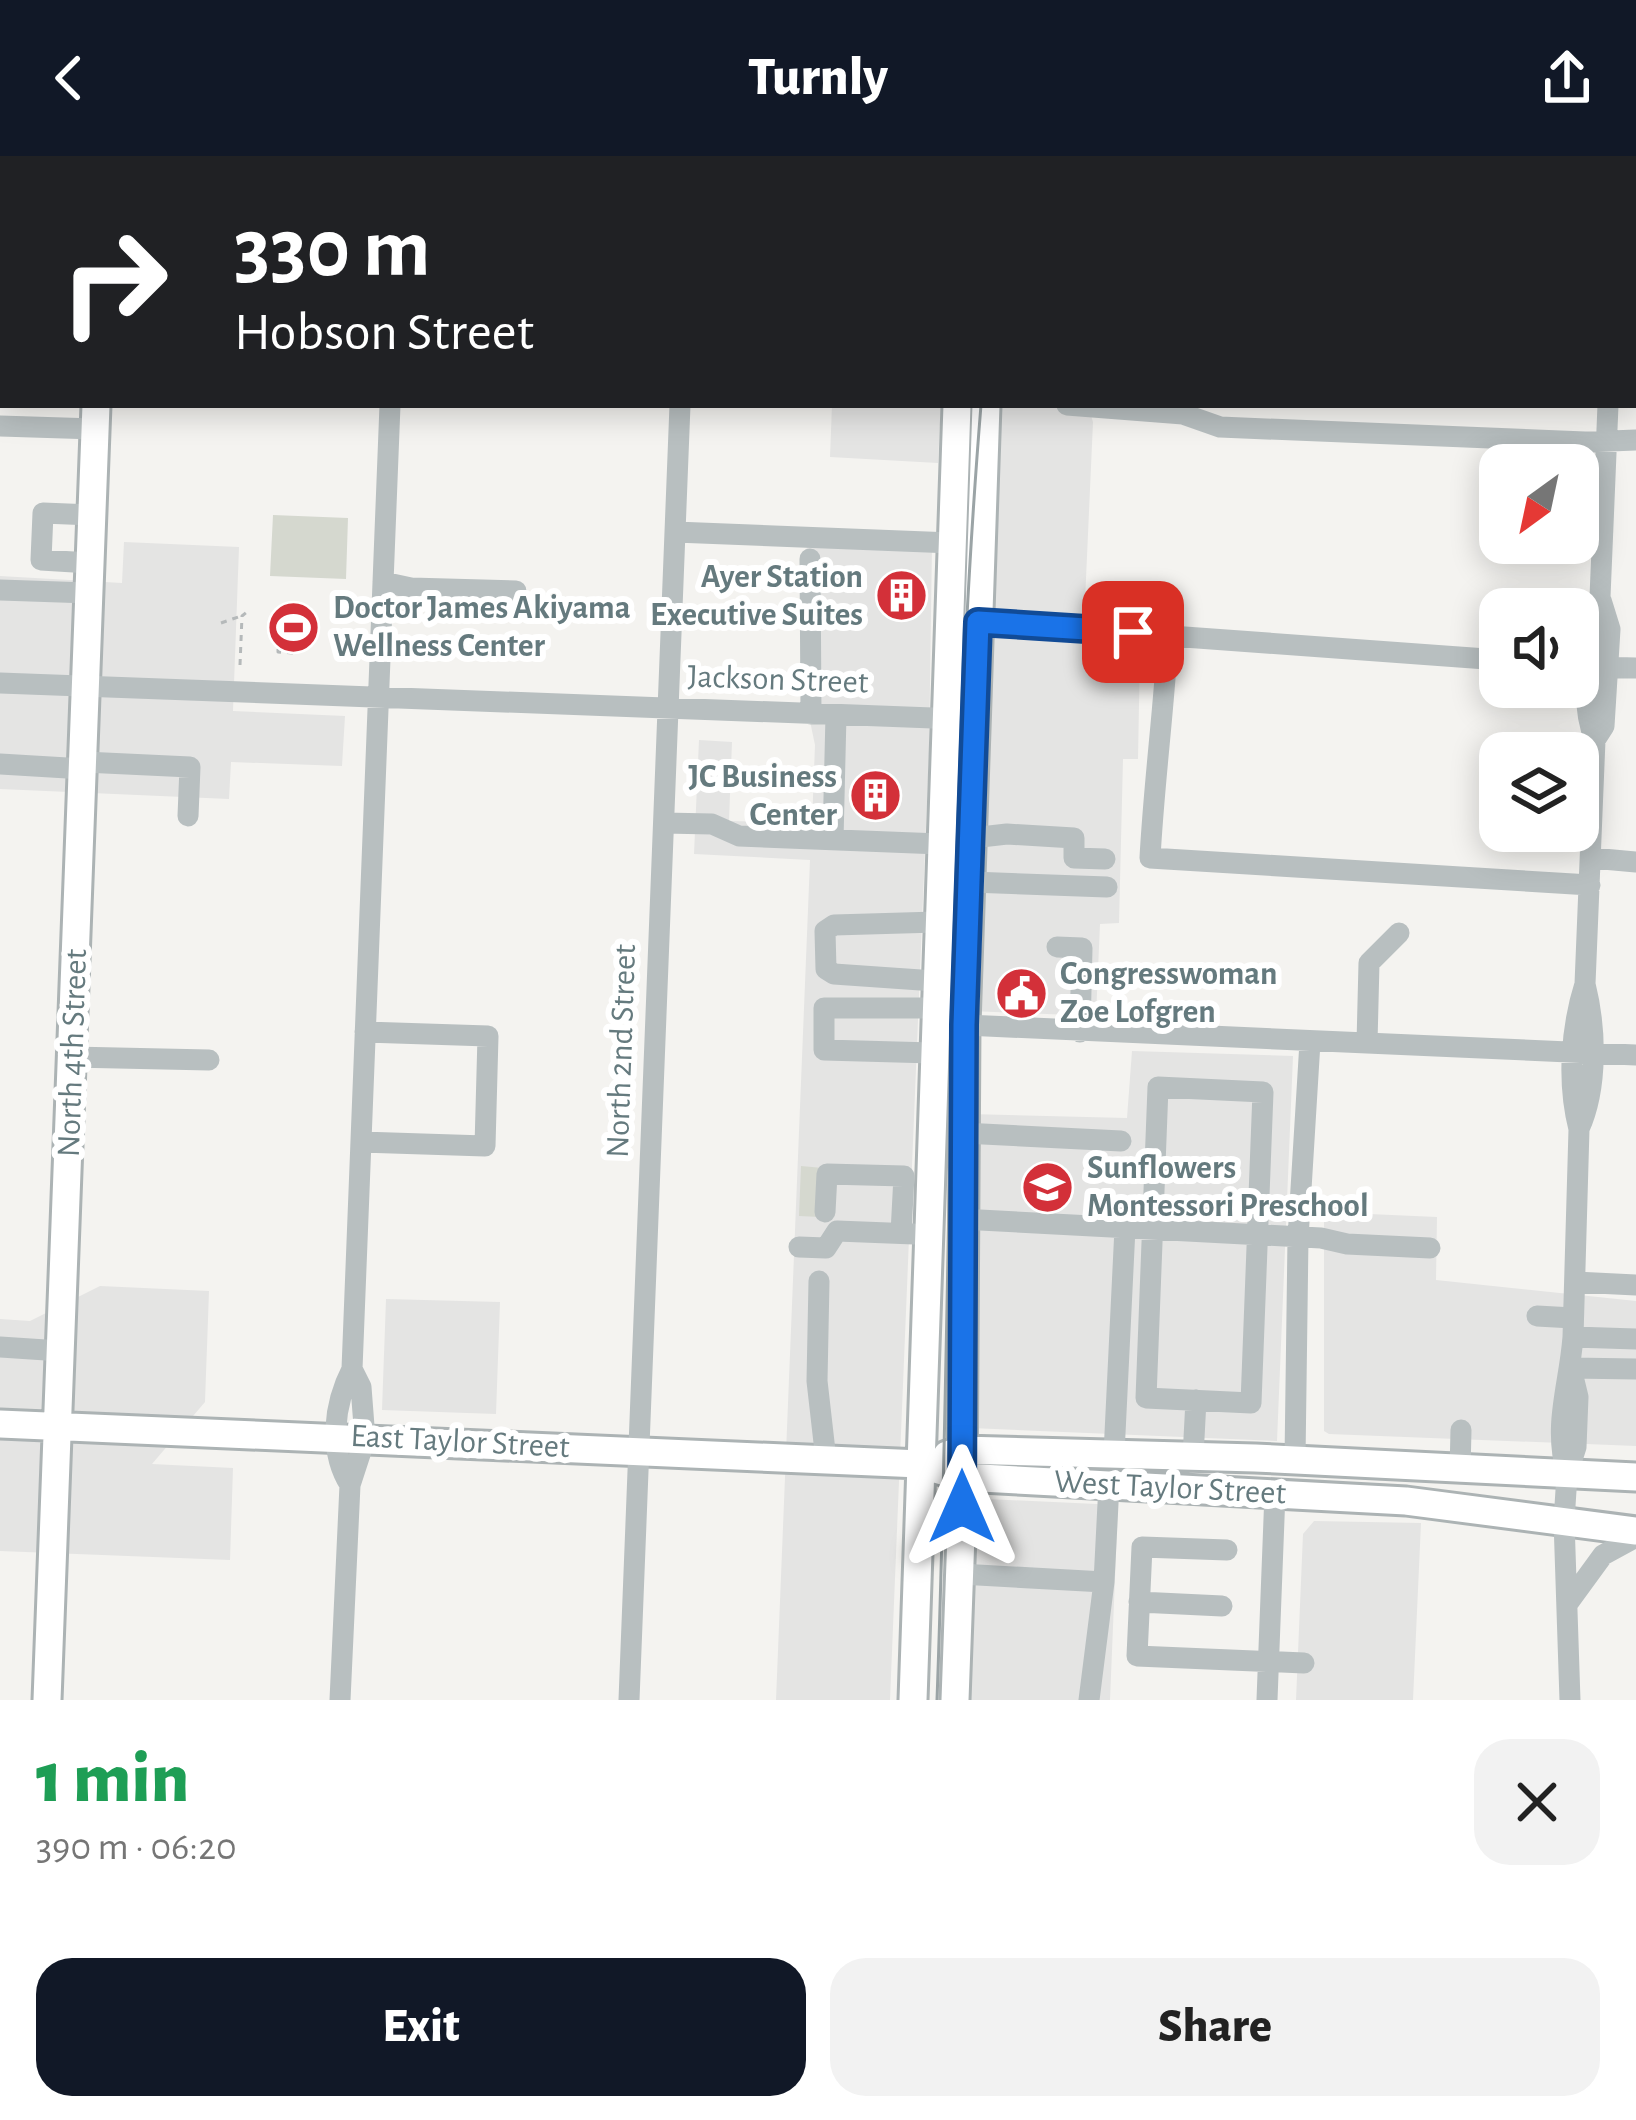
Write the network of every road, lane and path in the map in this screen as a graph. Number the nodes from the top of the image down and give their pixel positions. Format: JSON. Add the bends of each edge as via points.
{"nodes":[{"id":1,"x":390,"y":408,"type":"edge"},
{"id":2,"x":680,"y":408,"type":"edge"},
{"id":3,"x":961,"y":408,"type":"edge"},
{"id":4,"x":986,"y":408,"type":"edge"},
{"id":5,"x":1137,"y":408,"type":"edge"},
{"id":6,"x":1609,"y":408,"type":"edge"},
{"id":7,"x":1184,"y":410,"type":"edge"},
{"id":8,"x":96,"y":417,"type":"edge"},
{"id":9,"x":0,"y":426,"type":"edge"},
{"id":10,"x":1636,"y":440,"type":"edge"},
{"id":11,"x":1607,"y":441,"type":"junction"},
{"id":12,"x":92,"y":515,"type":"junction"},
{"id":13,"x":675,"y":532,"type":"junction"},
{"id":14,"x":952,"y":543,"type":"junction"},
{"id":15,"x":811,"y":559,"type":"dead end"},
{"id":16,"x":90,"y":563,"type":"junction"},
{"id":17,"x":383,"y":582,"type":"junction"},
{"id":18,"x":0,"y":590,"type":"edge"},
{"id":19,"x":516,"y":591,"type":"dead end"},
{"id":20,"x":89,"y":593,"type":"junction"},
{"id":21,"x":1599,"y":600,"type":"edge"},
{"id":22,"x":248,"y":611,"type":"dead end"},
{"id":23,"x":242,"y":616,"type":"junction"},
{"id":24,"x":978,"y":622,"type":"junction"},
{"id":25,"x":220,"y":623,"type":"dead end"},
{"id":26,"x":1168,"y":634,"type":"junction"},
{"id":27,"x":293,"y":649,"type":"dead end"},
{"id":28,"x":1479,"y":658,"type":"edge"},
{"id":29,"x":240,"y":664,"type":"dead end"},
{"id":30,"x":1599,"y":666,"type":"edge"},
{"id":31,"x":292,"y":667,"type":"dead end"},
{"id":32,"x":1636,"y":668,"type":"edge"},
{"id":33,"x":0,"y":683,"type":"edge"},
{"id":34,"x":87,"y":687,"type":"junction"},
{"id":35,"x":379,"y":698,"type":"junction"},
{"id":36,"x":1589,"y":708,"type":"edge"},
{"id":37,"x":668,"y":709,"type":"junction"},
{"id":38,"x":811,"y":714,"type":"junction"},
{"id":39,"x":836,"y":715,"type":"junction"},
{"id":40,"x":944,"y":719,"type":"junction"},
{"id":41,"x":977,"y":719,"type":"junction"},
{"id":42,"x":0,"y":764,"type":"edge"},
{"id":43,"x":84,"y":765,"type":"junction"},
{"id":44,"x":188,"y":816,"type":"dead end"},
{"id":45,"x":664,"y":823,"type":"junction"},
{"id":46,"x":972,"y":838,"type":"junction"},
{"id":47,"x":833,"y":840,"type":"junction"},
{"id":48,"x":940,"y":844,"type":"junction"},
{"id":49,"x":1592,"y":858,"type":"junction"},
{"id":50,"x":1105,"y":860,"type":"dead end"},
{"id":51,"x":1636,"y":862,"type":"edge"},
{"id":52,"x":970,"y":882,"type":"junction"},
{"id":53,"x":1590,"y":885,"type":"junction"},
{"id":54,"x":1107,"y":887,"type":"dead end"},
{"id":55,"x":937,"y":922,"type":"junction"},
{"id":56,"x":1399,"y":934,"type":"dead end"},
{"id":57,"x":1057,"y":947,"type":"dead end"},
{"id":58,"x":934,"y":995,"type":"junction"},
{"id":59,"x":964,"y":1025,"type":"junction"},
{"id":60,"x":365,"y":1032,"type":"junction"},
{"id":61,"x":1080,"y":1032,"type":"junction"},
{"id":62,"x":1310,"y":1042,"type":"junction"},
{"id":63,"x":1366,"y":1043,"type":"junction"},
{"id":64,"x":932,"y":1053,"type":"junction"},
{"id":65,"x":1582,"y":1053,"type":"junction"},
{"id":66,"x":1636,"y":1054,"type":"edge"},
{"id":67,"x":72,"y":1057,"type":"junction"},
{"id":68,"x":209,"y":1060,"type":"dead end"},
{"id":69,"x":963,"y":1133,"type":"junction"},
{"id":70,"x":1121,"y":1141,"type":"dead end"},
{"id":71,"x":361,"y":1142,"type":"junction"},
{"id":72,"x":916,"y":1178,"type":"junction"},
{"id":73,"x":825,"y":1211,"type":"dead end"},
{"id":74,"x":961,"y":1219,"type":"junction"},
{"id":75,"x":1125,"y":1228,"type":"junction"},
{"id":76,"x":1152,"y":1230,"type":"junction"},
{"id":77,"x":914,"y":1233,"type":"junction"},
{"id":78,"x":1258,"y":1236,"type":"junction"},
{"id":79,"x":1298,"y":1238,"type":"junction"},
{"id":80,"x":799,"y":1247,"type":"dead end"},
{"id":81,"x":1430,"y":1248,"type":"dead end"},
{"id":82,"x":819,"y":1281,"type":"dead end"},
{"id":83,"x":1575,"y":1282,"type":"junction"},
{"id":84,"x":1636,"y":1285,"type":"edge"},
{"id":85,"x":1537,"y":1316,"type":"dead end"},
{"id":86,"x":1573,"y":1328,"type":"junction"},
{"id":87,"x":1636,"y":1340,"type":"edge"},
{"id":88,"x":0,"y":1347,"type":"edge"},
{"id":89,"x":61,"y":1351,"type":"junction"},
{"id":90,"x":1571,"y":1368,"type":"junction"},
{"id":91,"x":352,"y":1369,"type":"junction"},
{"id":92,"x":1636,"y":1370,"type":"edge"},
{"id":93,"x":1196,"y":1400,"type":"junction"},
{"id":94,"x":0,"y":1424,"type":"edge"},
{"id":95,"x":59,"y":1426,"type":"junction"},
{"id":96,"x":1461,"y":1430,"type":"dead end"},
{"id":97,"x":333,"y":1436,"type":"junction"},
{"id":98,"x":365,"y":1438,"type":"junction"},
{"id":99,"x":639,"y":1451,"type":"junction"},
{"id":100,"x":1114,"y":1454,"type":"junction"},
{"id":101,"x":1193,"y":1457,"type":"junction"},
{"id":102,"x":826,"y":1460,"type":"junction"},
{"id":103,"x":1295,"y":1460,"type":"junction"},
{"id":104,"x":920,"y":1464,"type":"junction"},
{"id":105,"x":962,"y":1464,"type":"junction"},
{"id":106,"x":1460,"y":1471,"type":"junction"},
{"id":107,"x":1567,"y":1475,"type":"junction"},
{"id":108,"x":1636,"y":1478,"type":"edge"},
{"id":109,"x":1109,"y":1484,"type":"junction"},
{"id":110,"x":350,"y":1485,"type":"junction"},
{"id":111,"x":1275,"y":1492,"type":"junction"},
{"id":112,"x":1564,"y":1521,"type":"junction"},
{"id":113,"x":1636,"y":1534,"type":"edge"},
{"id":114,"x":1227,"y":1550,"type":"dead end"},
{"id":115,"x":960,"y":1574,"type":"junction"},
{"id":116,"x":1104,"y":1582,"type":"junction"},
{"id":117,"x":1139,"y":1602,"type":"junction"},
{"id":118,"x":1568,"y":1603,"type":"junction"},
{"id":119,"x":1222,"y":1606,"type":"dead end"},
{"id":120,"x":1268,"y":1661,"type":"junction"},
{"id":121,"x":1304,"y":1663,"type":"dead end"},
{"id":122,"x":47,"y":1700,"type":"edge"},
{"id":123,"x":340,"y":1700,"type":"edge"},
{"id":124,"x":629,"y":1700,"type":"edge"},
{"id":125,"x":913,"y":1700,"type":"edge"},
{"id":126,"x":955,"y":1700,"type":"edge"},
{"id":127,"x":1089,"y":1700,"type":"edge"},
{"id":128,"x":1267,"y":1700,"type":"edge"},
{"id":129,"x":1570,"y":1700,"type":"edge"}],
"edges":[{"from":1,"to":17,"type":"street"},
{"from":2,"to":13,"type":"street","name":"North 2nd Street"},
{"from":3,"to":14,"type":"main road"},
{"from":4,"to":24,"type":"main road"},
{"from":5,"to":7,"type":"street"},
{"from":6,"to":11,"type":"street"},
{"from":7,"to":11,"type":"street","via":[[1220,427]]},
{"from":8,"to":9,"type":"street"},
{"from":8,"to":12,"type":"main road","name":"North 4th Street"},
{"from":10,"to":11,"type":"street"},
{"from":11,"to":21,"type":"street"},
{"from":12,"to":16,"type":"main road","name":"North 4th Street"},
{"from":12,"to":16,"type":"street","via":[[43,513],[40,560]]},
{"from":13,"to":14,"type":"street"},
{"from":13,"to":37,"type":"street","name":"North 2nd Street"},
{"from":14,"to":40,"type":"main road"},
{"from":15,"to":38,"type":"street"},
{"from":16,"to":20,"type":"main road","name":"North 4th Street"},
{"from":17,"to":19,"type":"street"},
{"from":17,"to":35,"type":"street"},
{"from":18,"to":20,"type":"street"},
{"from":20,"to":34,"type":"main road","name":"North 4th Street"},
{"from":22,"to":23,"type":"path"},
{"from":23,"to":25,"type":"path"},
{"from":23,"to":29,"type":"path"},
{"from":24,"to":26,"type":"street"},
{"from":24,"to":41,"type":"main road"},
{"from":26,"to":28,"type":"street"},
{"from":26,"to":53,"type":"street","via":[[1150,858]]},
{"from":27,"to":31,"type":"path"},
{"from":30,"to":32,"type":"street"},
{"from":33,"to":34,"type":"street","name":"Jackson Street"},
{"from":34,"to":35,"type":"street","name":"Jackson Street"},
{"from":34,"to":43,"type":"main road","name":"North 4th Street"},
{"from":35,"to":37,"type":"street","name":"Jackson Street"},
{"from":35,"to":60,"type":"street"},
{"from":36,"to":49,"type":"street"},
{"from":37,"to":38,"type":"street","name":"Jackson Street"},
{"from":37,"to":45,"type":"street","name":"North 2nd Street"},
{"from":38,"to":39,"type":"street","name":"Jackson Street"},
{"from":39,"to":40,"type":"street","name":"Jackson Street"},
{"from":39,"to":47,"type":"street"},
{"from":40,"to":41,"type":"street","name":"Jackson Street"},
{"from":40,"to":48,"type":"main road"},
{"from":41,"to":46,"type":"main road"},
{"from":42,"to":43,"type":"street"},
{"from":43,"to":44,"type":"street","via":[[190,767]]},
{"from":43,"to":67,"type":"main road","name":"North 4th Street"},
{"from":45,"to":47,"type":"street"},
{"from":45,"to":99,"type":"street","name":"North 2nd Street"},
{"from":46,"to":50,"type":"street","via":[[1074,838],[1074,858]]},
{"from":46,"to":52,"type":"main road"},
{"from":47,"to":48,"type":"street"},
{"from":48,"to":55,"type":"main road"},
{"from":49,"to":51,"type":"street"},
{"from":49,"to":53,"type":"street"},
{"from":52,"to":54,"type":"street"},
{"from":52,"to":59,"type":"main road"},
{"from":53,"to":65,"type":"street","via":[[1577,1011]]},
{"from":55,"to":58,"type":"main road"},
{"from":55,"to":58,"type":"street","via":[[825,931],[826,969],[834,974]]},
{"from":56,"to":63,"type":"street","via":[[1370,963]]},
{"from":57,"to":61,"type":"street","via":[[1082,948]]},
{"from":58,"to":64,"type":"main road"},
{"from":58,"to":64,"type":"street","via":[[824,1008],[824,1051]]},
{"from":59,"to":61,"type":"street"},
{"from":59,"to":69,"type":"main road"},
{"from":60,"to":71,"type":"street"},
{"from":60,"to":71,"type":"street","via":[[488,1036],[484,1146]]},
{"from":61,"to":62,"type":"street"},
{"from":62,"to":63,"type":"street"},
{"from":62,"to":79,"type":"street"},
{"from":63,"to":65,"type":"street"},
{"from":64,"to":72,"type":"main road"},
{"from":65,"to":66,"type":"street"},
{"from":65,"to":83,"type":"street","via":[[1573,1103],[1580,1129]]},
{"from":67,"to":68,"type":"street"},
{"from":67,"to":89,"type":"main road","name":"North 4th Street"},
{"from":69,"to":70,"type":"street"},
{"from":69,"to":74,"type":"main road"},
{"from":71,"to":91,"type":"street"},
{"from":72,"to":73,"type":"street","via":[[827,1174]]},
{"from":72,"to":77,"type":"main road"},
{"from":74,"to":75,"type":"street"},
{"from":74,"to":105,"type":"main road"},
{"from":75,"to":76,"type":"street"},
{"from":75,"to":100,"type":"street"},
{"from":76,"to":78,"type":"street"},
{"from":76,"to":78,"type":"street","via":[[1158,1087],[1263,1092]]},
{"from":76,"to":93,"type":"street","via":[[1146,1398]]},
{"from":77,"to":80,"type":"street","via":[[837,1231],[826,1248]]},
{"from":77,"to":104,"type":"main road"},
{"from":78,"to":79,"type":"street"},
{"from":78,"to":93,"type":"street","via":[[1251,1402]]},
{"from":79,"to":81,"type":"street"},
{"from":79,"to":103,"type":"street"},
{"from":82,"to":102,"type":"street"},
{"from":83,"to":84,"type":"street"},
{"from":83,"to":86,"type":"street"},
{"from":85,"to":86,"type":"street"},
{"from":86,"to":87,"type":"street"},
{"from":86,"to":90,"type":"street"},
{"from":88,"to":89,"type":"street"},
{"from":89,"to":95,"type":"main road","name":"North 4th Street"},
{"from":90,"to":92,"type":"street"},
{"from":90,"to":107,"type":"street","via":[[1559,1446]]},
{"from":91,"to":97,"type":"street"},
{"from":91,"to":98,"type":"street"},
{"from":93,"to":101,"type":"street"},
{"from":94,"to":95,"type":"main road","name":"East Taylor Street"},
{"from":95,"to":97,"type":"main road","name":"East Taylor Street"},
{"from":95,"to":122,"type":"main road","name":"North 4th Street"},
{"from":96,"to":106,"type":"street"},
{"from":97,"to":98,"type":"main road","name":"East Taylor Street"},
{"from":97,"to":110,"type":"street"},
{"from":98,"to":99,"type":"main road","name":"East Taylor Street"},
{"from":98,"to":110,"type":"street"},
{"from":99,"to":102,"type":"main road","name":"East Taylor Street"},
{"from":99,"to":124,"type":"street","name":"North 2nd Street"},
{"from":100,"to":101,"type":"main road","name":"West Taylor Street"},
{"from":100,"to":105,"type":"main road","name":"West Taylor Street"},
{"from":101,"to":103,"type":"main road","name":"West Taylor Street"},
{"from":102,"to":104,"type":"main road","name":"East Taylor Street"},
{"from":103,"to":106,"type":"main road","name":"West Taylor Street"},
{"from":104,"to":105,"type":"main road","name":"West Taylor Street"},
{"from":104,"to":125,"type":"main road"},
{"from":105,"to":109,"type":"main road","name":"West Taylor Street"},
{"from":105,"to":115,"type":"main road"},
{"from":106,"to":107,"type":"main road","name":"West Taylor Street"},
{"from":107,"to":108,"type":"main road","name":"West Taylor Street"},
{"from":107,"to":112,"type":"street"},
{"from":109,"to":111,"type":"main road","name":"West Taylor Street"},
{"from":109,"to":116,"type":"street"},
{"from":110,"to":123,"type":"street"},
{"from":111,"to":112,"type":"main road","name":"West Taylor Street"},
{"from":111,"to":120,"type":"street"},
{"from":112,"to":113,"type":"main road","name":"West Taylor Street"},
{"from":112,"to":118,"type":"street"},
{"from":113,"to":118,"type":"street","via":[[1603,1556]]},
{"from":114,"to":117,"type":"street","via":[[1142,1547]]},
{"from":115,"to":116,"type":"street"},
{"from":115,"to":126,"type":"main road"},
{"from":116,"to":127,"type":"street"},
{"from":117,"to":119,"type":"street"},
{"from":117,"to":120,"type":"street","via":[[1137,1656]]},
{"from":118,"to":129,"type":"street"},
{"from":120,"to":121,"type":"street"},
{"from":120,"to":128,"type":"street"}]}
